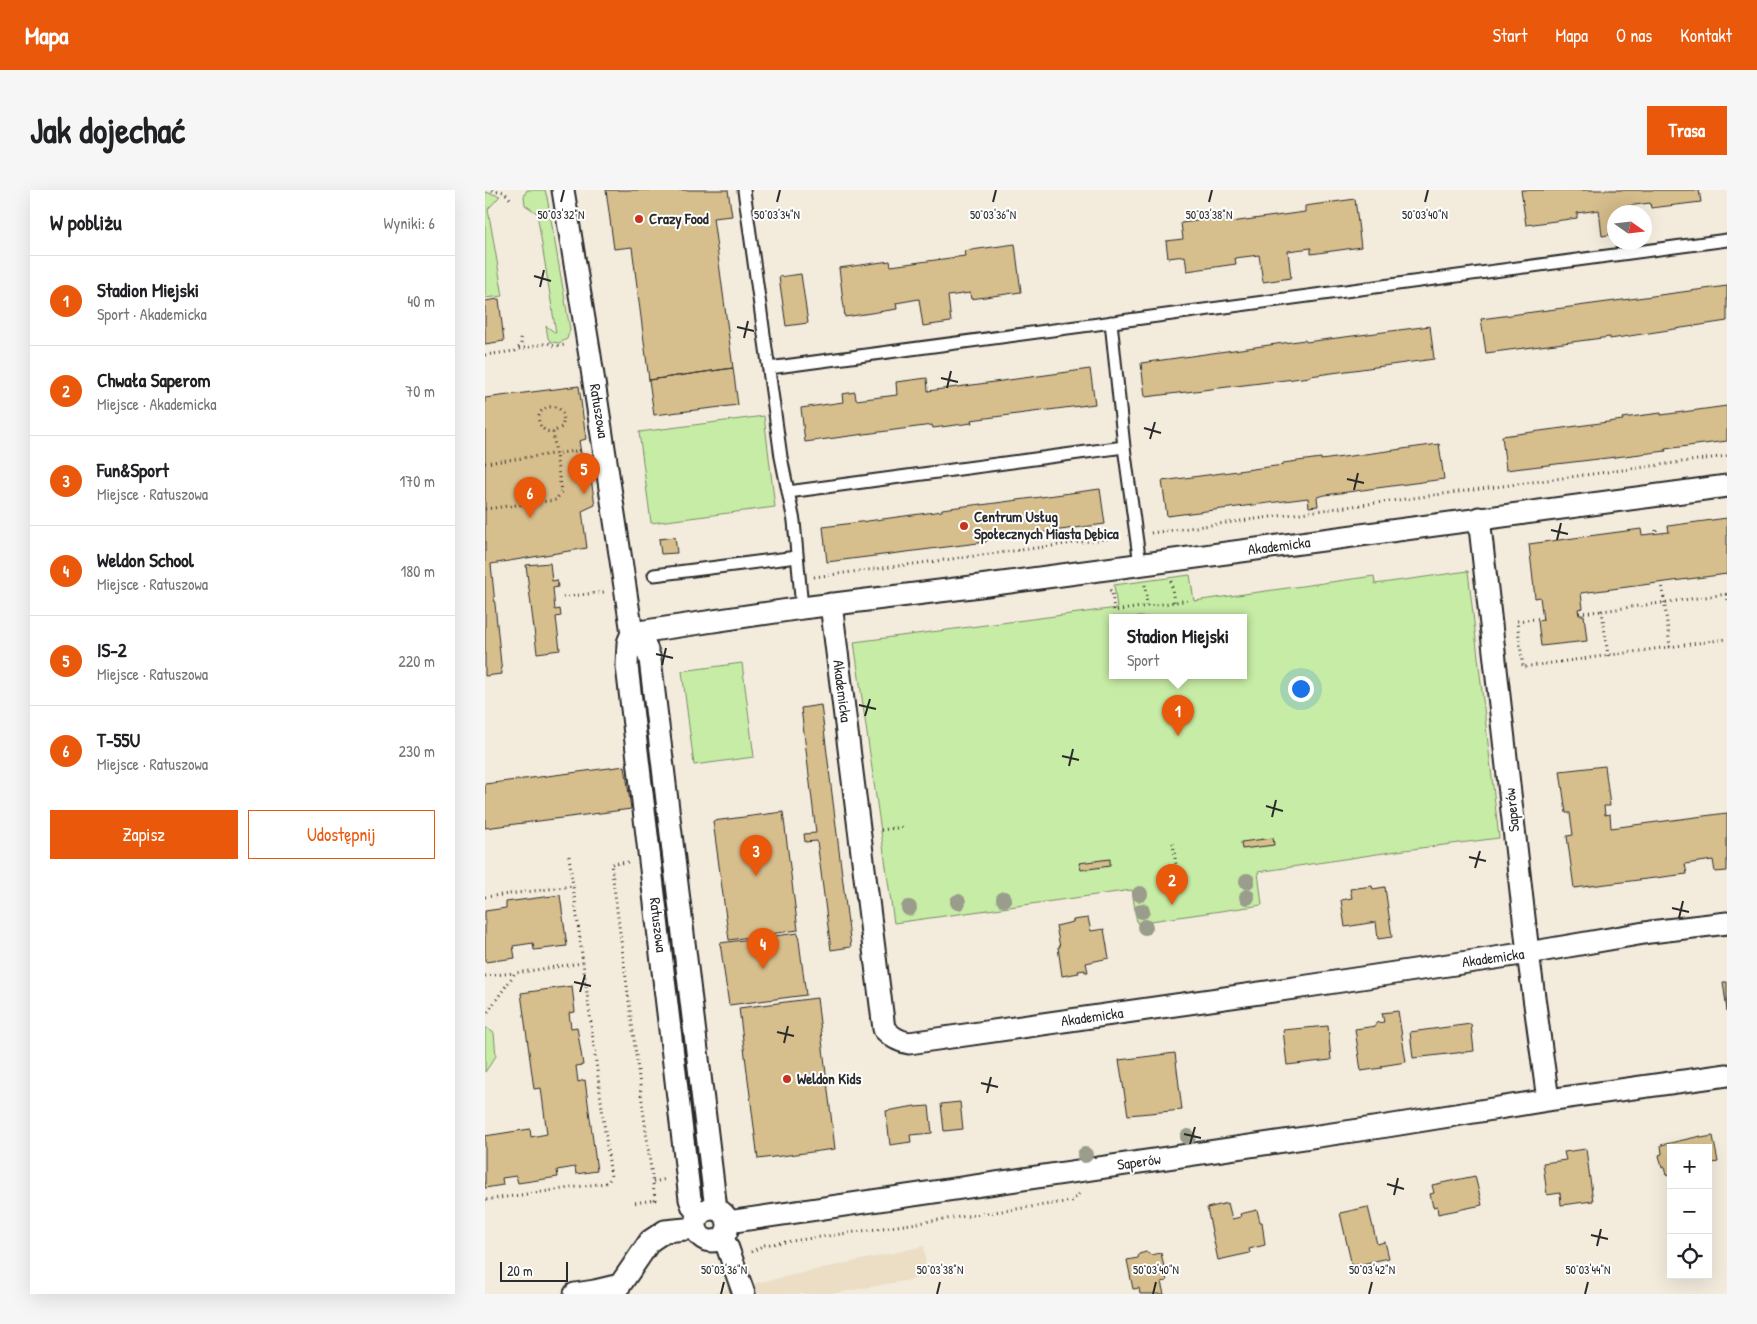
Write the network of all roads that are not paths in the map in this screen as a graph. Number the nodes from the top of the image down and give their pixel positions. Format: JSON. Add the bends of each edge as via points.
{"nodes":[{"id":1,"x":563,"y":190,"type":"edge"},
{"id":2,"x":744,"y":190,"type":"edge"},
{"id":3,"x":1727,"y":240,"type":"edge"},
{"id":4,"x":1111,"y":322,"type":"junction"},
{"id":5,"x":769,"y":368,"type":"junction"},
{"id":6,"x":1124,"y":447,"type":"junction"},
{"id":7,"x":1727,"y":486,"type":"edge"},
{"id":8,"x":788,"y":492,"type":"junction"},
{"id":9,"x":1479,"y":518,"type":"junction"},
{"id":10,"x":797,"y":557,"type":"junction"},
{"id":11,"x":1140,"y":564,"type":"junction"},
{"id":12,"x":654,"y":575,"type":"dead end"},
{"id":13,"x":831,"y":604,"type":"junction"},
{"id":14,"x":802,"y":608,"type":"junction"},
{"id":15,"x":632,"y":633,"type":"junction"},
{"id":16,"x":1727,"y":923,"type":"edge"},
{"id":17,"x":1528,"y":953,"type":"junction"},
{"id":18,"x":1727,"y":1075,"type":"edge"},
{"id":19,"x":1549,"y":1100,"type":"junction"},
{"id":20,"x":712,"y":1222,"type":"junction"},
{"id":21,"x":575,"y":1294,"type":"edge"},
{"id":22,"x":744,"y":1294,"type":"edge"}],
"edges":[{"from":1,"to":15,"type":"street","name":"Ratuszowa"},
{"from":2,"to":5,"type":"lane"},
{"from":3,"to":4,"type":"lane"},
{"from":4,"to":5,"type":"lane"},
{"from":4,"to":6,"type":"lane"},
{"from":5,"to":8,"type":"lane"},
{"from":6,"to":8,"type":"lane"},
{"from":6,"to":11,"type":"lane"},
{"from":7,"to":9,"type":"street","name":"Akademicka"},
{"from":8,"to":10,"type":"lane"},
{"from":9,"to":11,"type":"street","name":"Akademicka"},
{"from":9,"to":17,"type":"street","name":"Saperów"},
{"from":10,"to":12,"type":"lane"},
{"from":10,"to":14,"type":"lane"},
{"from":11,"to":13,"type":"street","name":"Akademicka","via":[[1104,577]]},
{"from":13,"to":14,"type":"street","name":"Akademicka"},
{"from":13,"to":17,"type":"street","name":"Akademicka","via":[[884,1029],[891,1037],[909,1043]]},
{"from":14,"to":15,"type":"street","name":"Akademicka"},
{"from":15,"to":20,"type":"street","name":"Ratuszowa","via":[[644,642],[650,659]]},
{"from":16,"to":17,"type":"street","name":"Akademicka","via":[[1649,932]]},
{"from":17,"to":19,"type":"street","name":"Saperów"},
{"from":18,"to":19,"type":"street","name":"Saperów"},
{"from":19,"to":20,"type":"street","name":"Saperów"},
{"from":20,"to":21,"type":"street","name":"Saperów","via":[[665,1231],[650,1241],[620,1285]]},
{"from":20,"to":22,"type":"street","via":[[727,1246]]}]}
